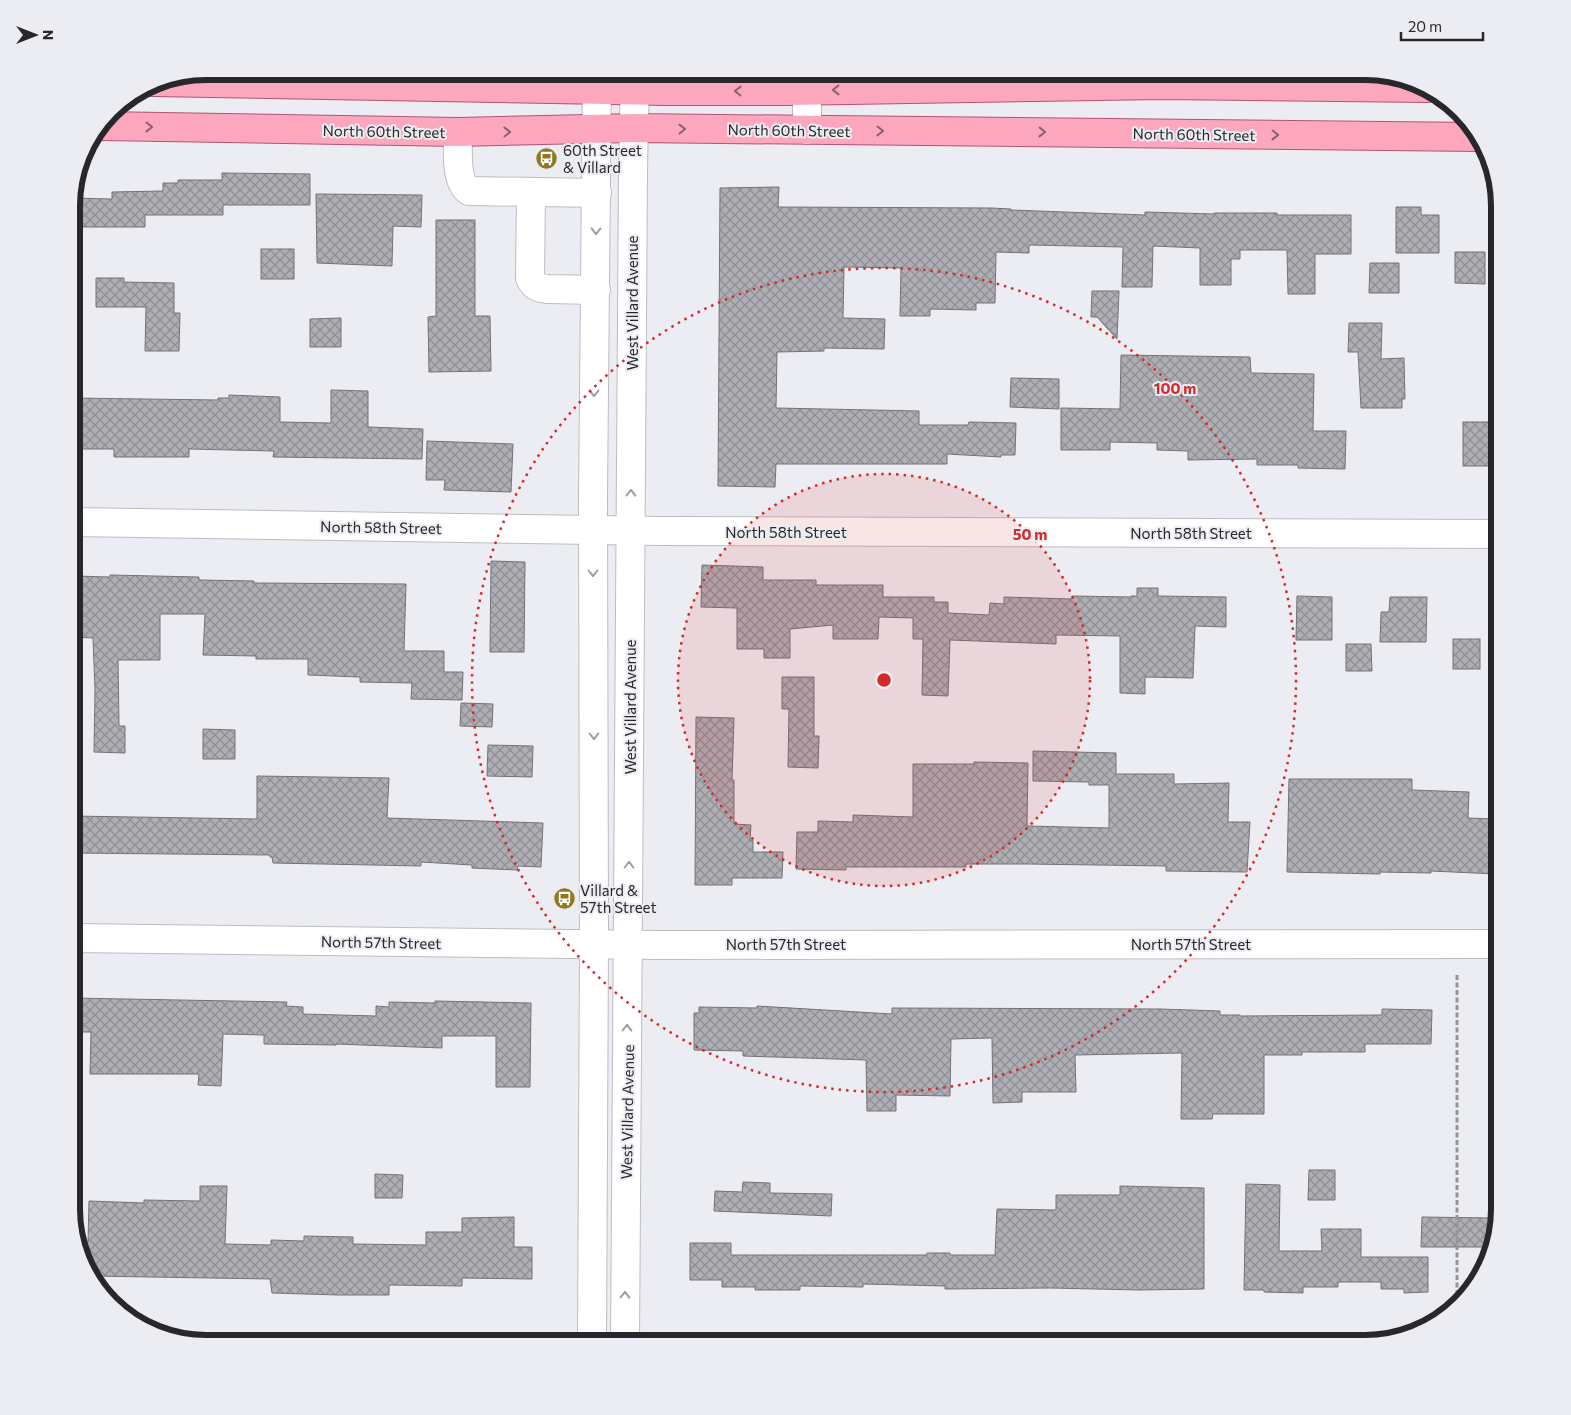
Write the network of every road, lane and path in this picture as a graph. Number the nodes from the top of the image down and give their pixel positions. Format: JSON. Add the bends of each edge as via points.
{"nodes":[{"id":1,"x":597,"y":80,"type":"edge"},
{"id":2,"x":635,"y":81,"type":"edge"},
{"id":3,"x":695,"y":81,"type":"edge"},
{"id":4,"x":806,"y":81,"type":"edge"},
{"id":5,"x":184,"y":82,"type":"edge"},
{"id":6,"x":1408,"y":88,"type":"edge"},
{"id":7,"x":108,"y":126,"type":"edge"},
{"id":8,"x":634,"y":128,"type":"junction"},
{"id":9,"x":596,"y":130,"type":"junction"},
{"id":10,"x":806,"y":130,"type":"junction"},
{"id":11,"x":458,"y":132,"type":"junction"},
{"id":12,"x":1471,"y":137,"type":"edge"},
{"id":13,"x":531,"y":192,"type":"junction"},
{"id":14,"x":597,"y":193,"type":"junction"},
{"id":15,"x":596,"y":290,"type":"junction"},
{"id":16,"x":80,"y":522,"type":"edge"},
{"id":17,"x":593,"y":530,"type":"junction"},
{"id":18,"x":631,"y":531,"type":"junction"},
{"id":19,"x":1491,"y":534,"type":"edge"},
{"id":20,"x":80,"y":938,"type":"edge"},
{"id":21,"x":594,"y":944,"type":"junction"},
{"id":22,"x":628,"y":944,"type":"junction"},
{"id":23,"x":1491,"y":944,"type":"edge"},
{"id":24,"x":1457,"y":975,"type":"dead end"},
{"id":25,"x":1457,"y":1295,"type":"edge"},
{"id":26,"x":592,"y":1335,"type":"edge"},
{"id":27,"x":625,"y":1335,"type":"edge"}],
"edges":[{"from":1,"to":2,"type":"main road"},
{"from":1,"to":5,"type":"main road"},
{"from":1,"to":9,"type":"street"},
{"from":2,"to":3,"type":"main road"},
{"from":2,"to":8,"type":"street","name":"West Villard Avenue"},
{"from":4,"to":3,"type":"main road","one_way":true},
{"from":6,"to":4,"type":"main road","one_way":true},
{"from":4,"to":10,"type":"street"},
{"from":7,"to":11,"type":"main road","name":"North 60th Street","one_way":true},
{"from":8,"to":9,"type":"main road","name":"North 60th Street"},
{"from":8,"to":10,"type":"main road","name":"North 60th Street","one_way":true},
{"from":18,"to":8,"type":"street","name":"West Villard Avenue","one_way":true},
{"from":11,"to":9,"type":"main road","name":"North 60th Street","one_way":true},
{"from":9,"to":14,"type":"street"},
{"from":10,"to":12,"type":"main road","name":"North 60th Street","one_way":true},
{"from":11,"to":13,"type":"street","via":[[457,159],[464,188],[469,191]]},
{"from":13,"to":14,"type":"street"},
{"from":13,"to":15,"type":"street","via":[[530,278],[533,285],[548,289]]},
{"from":14,"to":15,"type":"street","one_way":true},
{"from":15,"to":17,"type":"street","one_way":true},
{"from":16,"to":17,"type":"street","name":"North 58th Street"},
{"from":17,"to":18,"type":"street","name":"North 58th Street"},
{"from":17,"to":21,"type":"street","one_way":true},
{"from":18,"to":19,"type":"street","name":"North 58th Street"},
{"from":22,"to":18,"type":"street","name":"West Villard Avenue","one_way":true},
{"from":20,"to":21,"type":"street","name":"North 57th Street"},
{"from":21,"to":22,"type":"street","name":"North 57th Street"},
{"from":21,"to":26,"type":"street"},
{"from":22,"to":23,"type":"street","name":"North 57th Street"},
{"from":27,"to":22,"type":"street","name":"West Villard Avenue","one_way":true},
{"from":24,"to":25,"type":"path"}]}
